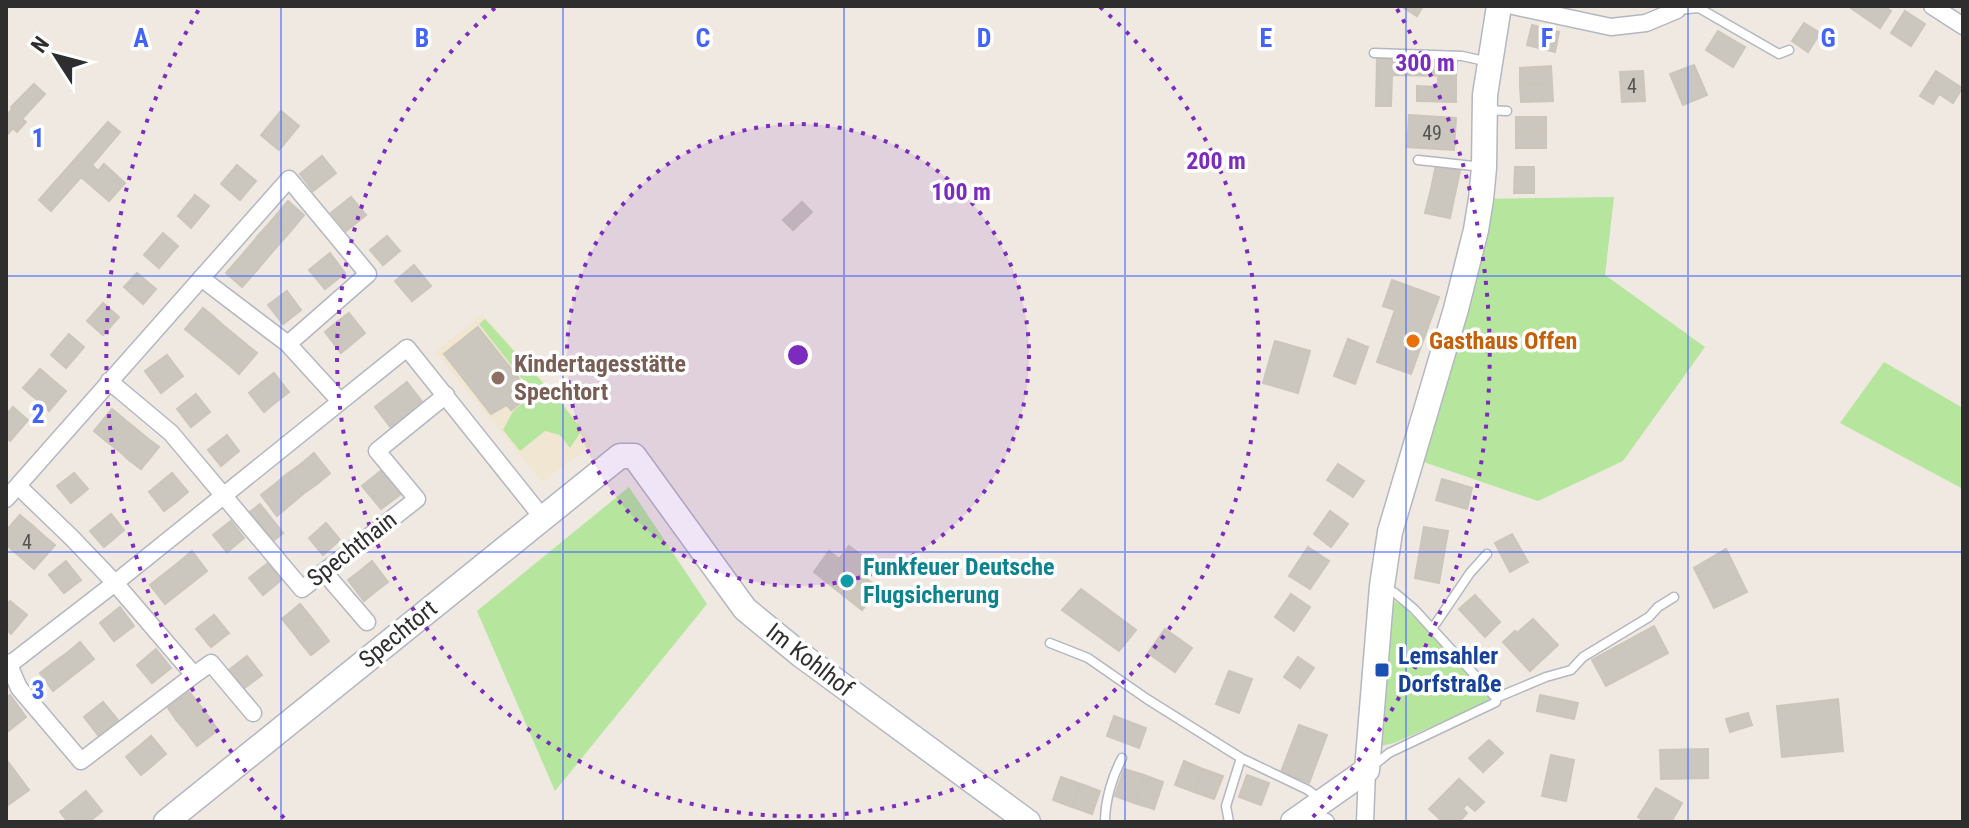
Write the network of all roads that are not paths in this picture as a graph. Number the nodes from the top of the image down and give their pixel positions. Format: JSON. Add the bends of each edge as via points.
{"nodes":[{"id":1,"x":1499,"y":6,"type":"edge"},
{"id":2,"x":1513,"y":6,"type":"edge"},
{"id":3,"x":1932,"y":6,"type":"edge"},
{"id":4,"x":1677,"y":10,"type":"joint"},
{"id":5,"x":1963,"y":25,"type":"edge"},
{"id":6,"x":1789,"y":50,"type":"dead end"},
{"id":7,"x":1374,"y":53,"type":"dead end"},
{"id":8,"x":1490,"y":62,"type":"junction"},
{"id":9,"x":1418,"y":160,"type":"dead end"},
{"id":10,"x":1484,"y":168,"type":"junction"},
{"id":11,"x":201,"y":278,"type":"junction"},
{"id":12,"x":288,"y":344,"type":"junction"},
{"id":13,"x":109,"y":381,"type":"junction"},
{"id":14,"x":446,"y":395,"type":"junction"},
{"id":15,"x":340,"y":401,"type":"junction"},
{"id":16,"x":634,"y":456,"type":"joint"},
{"id":17,"x":18,"y":486,"type":"junction"},
{"id":18,"x":224,"y":495,"type":"junction"},
{"id":19,"x":6,"y":499,"type":"edge"},
{"id":20,"x":542,"y":517,"type":"junction"},
{"id":21,"x":1487,"y":554,"type":"dead end"},
{"id":22,"x":324,"y":572,"type":"junction"},
{"id":23,"x":115,"y":583,"type":"junction"},
{"id":24,"x":1382,"y":586,"type":"junction"},
{"id":25,"x":1674,"y":597,"type":"dead end"},
{"id":26,"x":367,"y":622,"type":"dead end"},
{"id":27,"x":1432,"y":629,"type":"junction"},
{"id":28,"x":1050,"y":643,"type":"dead end"},
{"id":29,"x":8,"y":664,"type":"edge"},
{"id":30,"x":194,"y":675,"type":"junction"},
{"id":31,"x":1496,"y":698,"type":"junction"},
{"id":32,"x":253,"y":713,"type":"dead end"},
{"id":33,"x":1122,"y":758,"type":"dead end"},
{"id":34,"x":1241,"y":758,"type":"junction"},
{"id":35,"x":1367,"y":770,"type":"junction"},
{"id":36,"x":1313,"y":815,"type":"edge"},
{"id":37,"x":166,"y":822,"type":"edge"},
{"id":38,"x":1028,"y":822,"type":"edge"},
{"id":39,"x":1105,"y":822,"type":"edge"},
{"id":40,"x":1229,"y":822,"type":"edge"},
{"id":41,"x":1365,"y":822,"type":"edge"}],
"edges":[{"from":1,"to":8,"type":"street"},
{"from":2,"to":4,"type":"street","via":[[1611,27],[1646,23]]},
{"from":3,"to":5,"type":"street"},
{"from":4,"to":6,"type":"lane","via":[[1699,8],[1779,54]]},
{"from":7,"to":8,"type":"lane"},
{"from":8,"to":10,"type":"street","via":[[1485,95],[1496,110]]},
{"from":9,"to":10,"type":"lane"},
{"from":10,"to":24,"type":"street","via":[[1476,230],[1390,532]]},
{"from":11,"to":12,"type":"street"},
{"from":11,"to":12,"type":"street","via":[[289,179],[368,274]]},
{"from":11,"to":13,"type":"street"},
{"from":12,"to":15,"type":"street"},
{"from":13,"to":17,"type":"street"},
{"from":13,"to":18,"type":"street","via":[[171,433]]},
{"from":14,"to":15,"type":"street","via":[[407,348]]},
{"from":14,"to":20,"type":"street"},
{"from":14,"to":22,"type":"street","name":"Spechthain","via":[[377,451],[417,499]]},
{"from":15,"to":18,"type":"street"},
{"from":16,"to":20,"type":"street","name":"Spechtort","via":[[620,456]]},
{"from":16,"to":38,"type":"street","name":"Im Kohlhof","via":[[745,609]]},
{"from":17,"to":19,"type":"street"},
{"from":17,"to":23,"type":"street"},
{"from":18,"to":22,"type":"street","name":"Spechthain","via":[[302,589]]},
{"from":18,"to":23,"type":"street"},
{"from":20,"to":37,"type":"street","name":"Spechtort"},
{"from":21,"to":27,"type":"lane"},
{"from":22,"to":26,"type":"street"},
{"from":23,"to":29,"type":"street"},
{"from":23,"to":30,"type":"street"},
{"from":24,"to":27,"type":"lane"},
{"from":24,"to":35,"type":"street"},
{"from":25,"to":31,"type":"lane","via":[[1571,670]]},
{"from":27,"to":31,"type":"lane"},
{"from":28,"to":34,"type":"lane","via":[[1088,658]]},
{"from":29,"to":30,"type":"street","via":[[19,688],[81,761]]},
{"from":30,"to":32,"type":"street","via":[[211,663]]},
{"from":31,"to":35,"type":"lane","via":[[1389,753]]},
{"from":33,"to":39,"type":"lane"},
{"from":34,"to":36,"type":"lane","via":[[1308,790]]},
{"from":34,"to":40,"type":"lane","via":[[1226,806]]},
{"from":35,"to":36,"type":"street"},
{"from":35,"to":41,"type":"street"}]}
